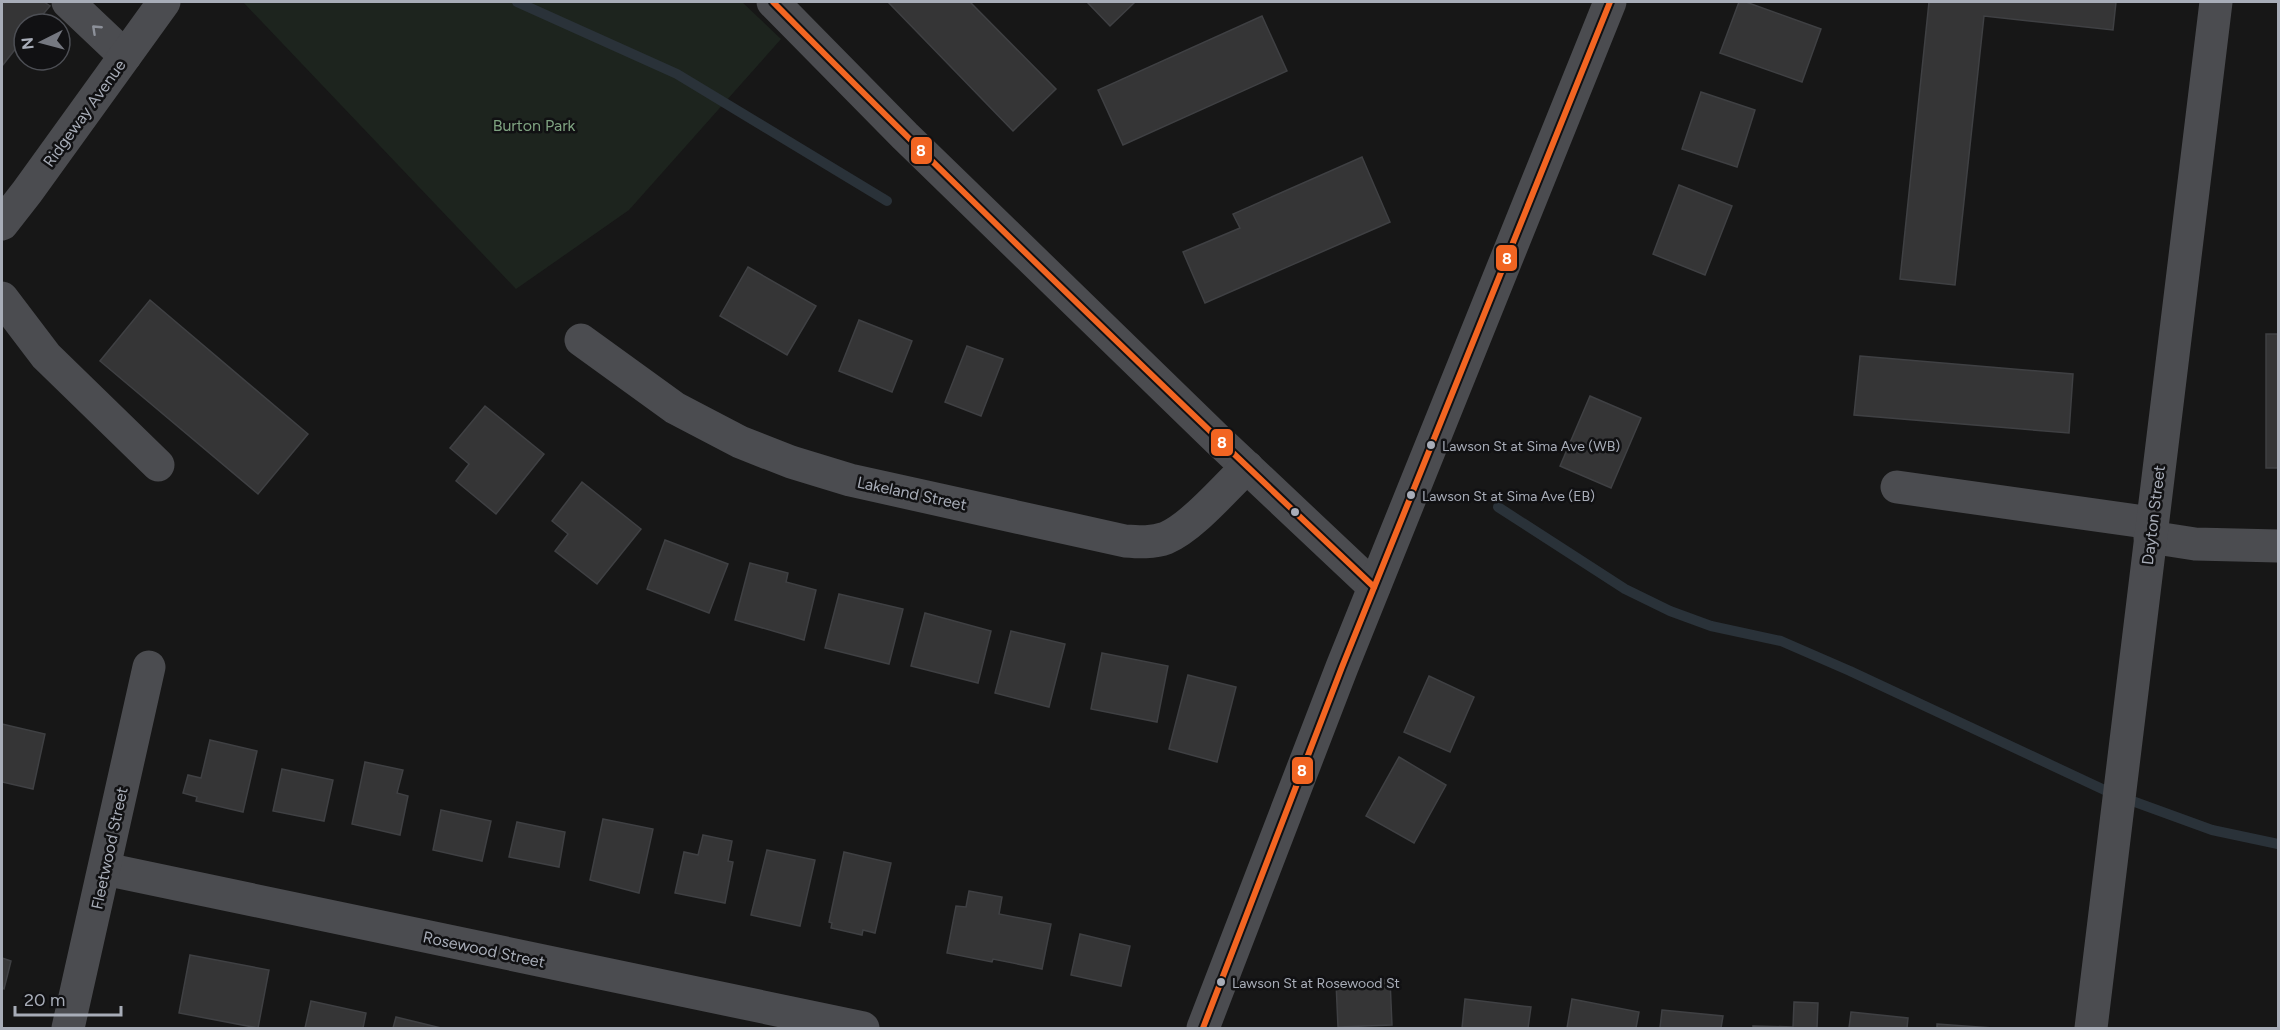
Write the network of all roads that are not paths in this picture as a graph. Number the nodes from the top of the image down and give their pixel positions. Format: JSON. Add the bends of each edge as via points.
{"nodes":[{"id":1,"x":68,"y":2,"type":"edge"},
{"id":2,"x":164,"y":2,"type":"edge"},
{"id":3,"x":773,"y":2,"type":"edge"},
{"id":4,"x":1610,"y":2,"type":"edge"},
{"id":5,"x":2216,"y":2,"type":"edge"},
{"id":6,"x":125,"y":56,"type":"junction"},
{"id":7,"x":2,"y":224,"type":"edge"},
{"id":8,"x":2,"y":298,"type":"edge"},
{"id":9,"x":581,"y":340,"type":"dead end"},
{"id":10,"x":158,"y":465,"type":"dead end"},
{"id":11,"x":1247,"y":467,"type":"junction"},
{"id":12,"x":1897,"y":487,"type":"dead end"},
{"id":13,"x":2151,"y":530,"type":"junction"},
{"id":14,"x":2278,"y":546,"type":"edge"},
{"id":15,"x":1374,"y":587,"type":"junction"},
{"id":16,"x":149,"y":667,"type":"dead end"},
{"id":17,"x":105,"y":869,"type":"junction"},
{"id":18,"x":68,"y":1029,"type":"edge"},
{"id":19,"x":863,"y":1029,"type":"edge"},
{"id":20,"x":1203,"y":1029,"type":"edge"},
{"id":21,"x":2091,"y":1029,"type":"edge"}],
"edges":[{"from":6,"to":1,"type":"street","one_way":true},
{"from":2,"to":6,"type":"street","name":"Ridgeway Avenue"},
{"from":3,"to":11,"type":"street","via":[[905,136]]},
{"from":4,"to":15,"type":"street"},
{"from":5,"to":13,"type":"street","name":"Dayton Street"},
{"from":6,"to":7,"type":"street","name":"Ridgeway Avenue"},
{"from":8,"to":10,"type":"street","via":[[46,357]]},
{"from":9,"to":11,"type":"street","name":"Lakeland Street","via":[[675,408],[740,442],[791,462],[850,480],[1125,541],[1144,543],[1166,538],[1185,527]]},
{"from":11,"to":15,"type":"street"},
{"from":12,"to":13,"type":"street"},
{"from":13,"to":14,"type":"street","via":[[2195,544]]},
{"from":13,"to":21,"type":"street","name":"Dayton Street"},
{"from":15,"to":20,"type":"street"},
{"from":16,"to":17,"type":"street","name":"Fleetwood Street"},
{"from":17,"to":18,"type":"street","name":"Fleetwood Street"},
{"from":17,"to":19,"type":"street","name":"Rosewood Street"}]}
